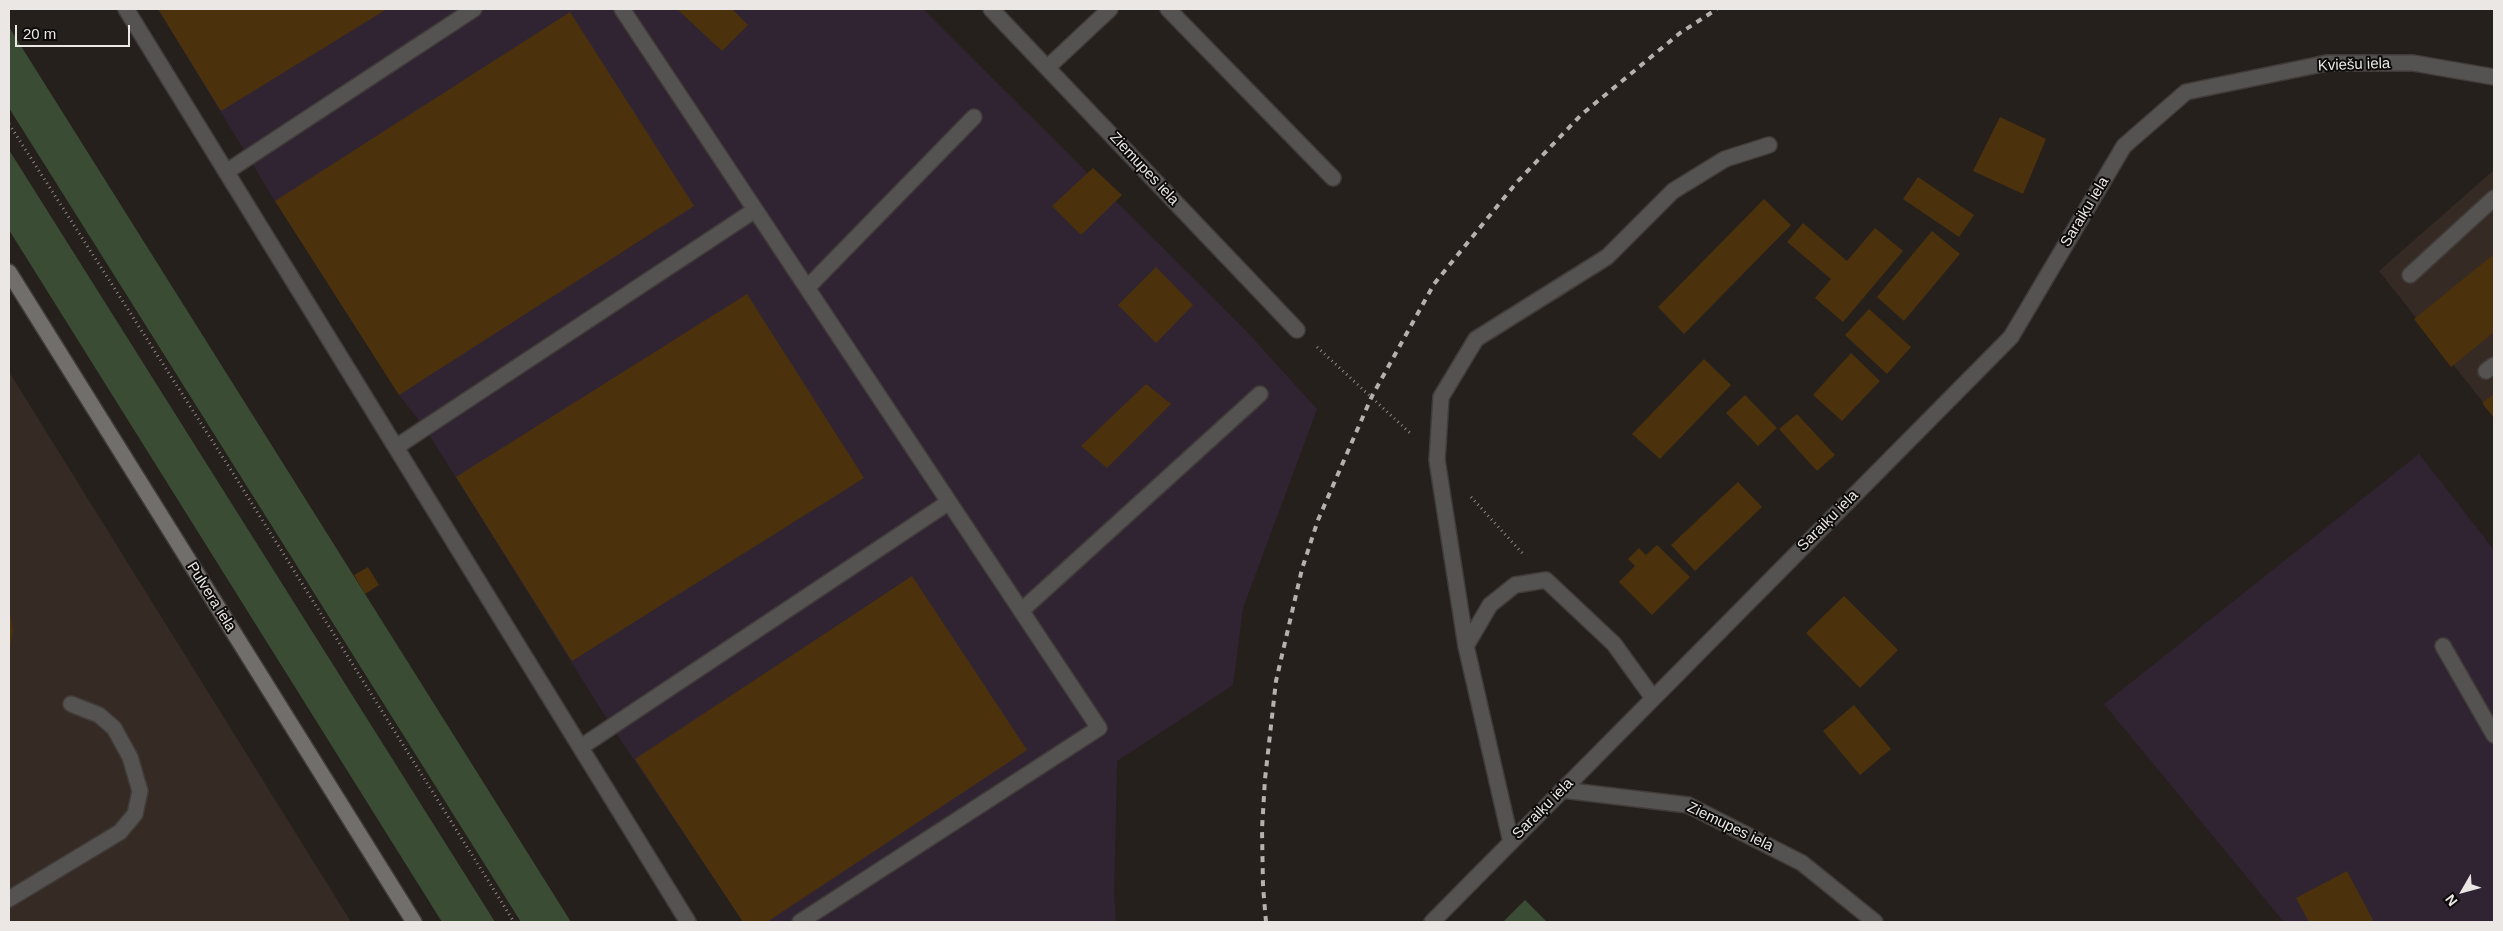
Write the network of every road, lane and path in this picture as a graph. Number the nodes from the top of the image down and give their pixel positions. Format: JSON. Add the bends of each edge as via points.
{"nodes":[{"id":1,"x":126,"y":9,"type":"edge"},
{"id":2,"x":474,"y":9,"type":"edge"},
{"id":3,"x":622,"y":9,"type":"edge"},
{"id":4,"x":991,"y":9,"type":"edge"},
{"id":5,"x":1110,"y":9,"type":"edge"},
{"id":6,"x":1168,"y":9,"type":"edge"},
{"id":7,"x":1048,"y":67,"type":"junction"},
{"id":8,"x":2494,"y":77,"type":"edge"},
{"id":9,"x":2186,"y":92,"type":"joint"},
{"id":10,"x":974,"y":117,"type":"dead end"},
{"id":11,"x":9,"y":124,"type":"edge"},
{"id":12,"x":1768,"y":145,"type":"dead end"},
{"id":13,"x":226,"y":172,"type":"junction"},
{"id":14,"x":1333,"y":178,"type":"dead end"},
{"id":15,"x":2494,"y":198,"type":"edge"},
{"id":16,"x":755,"y":210,"type":"junction"},
{"id":17,"x":9,"y":272,"type":"edge"},
{"id":18,"x":2410,"y":275,"type":"dead end"},
{"id":19,"x":807,"y":288,"type":"junction"},
{"id":20,"x":1297,"y":330,"type":"dead end"},
{"id":21,"x":1260,"y":394,"type":"dead end"},
{"id":22,"x":396,"y":447,"type":"junction"},
{"id":23,"x":949,"y":502,"type":"junction"},
{"id":24,"x":1021,"y":611,"type":"junction"},
{"id":25,"x":1466,"y":646,"type":"junction"},
{"id":26,"x":2442,"y":646,"type":"dead end"},
{"id":27,"x":1653,"y":698,"type":"junction"},
{"id":28,"x":71,"y":704,"type":"dead end"},
{"id":29,"x":2494,"y":735,"type":"edge"},
{"id":30,"x":581,"y":748,"type":"junction"},
{"id":31,"x":1562,"y":790,"type":"junction"},
{"id":32,"x":1511,"y":842,"type":"junction"},
{"id":33,"x":9,"y":899,"type":"edge"},
{"id":34,"x":414,"y":922,"type":"edge"},
{"id":35,"x":514,"y":922,"type":"edge"},
{"id":36,"x":688,"y":922,"type":"edge"},
{"id":37,"x":800,"y":922,"type":"edge"},
{"id":38,"x":1432,"y":922,"type":"edge"},
{"id":39,"x":1875,"y":922,"type":"edge"}],
"edges":[{"from":1,"to":13,"type":"street"},
{"from":2,"to":13,"type":"street"},
{"from":3,"to":16,"type":"street"},
{"from":4,"to":7,"type":"street","name":"Ziemupes iela"},
{"from":5,"to":7,"type":"street"},
{"from":6,"to":14,"type":"street"},
{"from":7,"to":20,"type":"street","name":"Ziemupes iela"},
{"from":8,"to":9,"type":"street","name":"Kviešu iela","via":[[2413,63],[2327,63]]},
{"from":9,"to":27,"type":"street","name":"Saraiķu iela","via":[[2124,146],[2011,337]]},
{"from":10,"to":19,"type":"street"},
{"from":11,"to":35,"type":"path"},
{"from":12,"to":25,"type":"street","via":[[1725,159],[1673,191],[1607,257],[1476,339],[1441,397],[1438,460]]},
{"from":13,"to":22,"type":"street"},
{"from":15,"to":18,"type":"street"},
{"from":16,"to":19,"type":"street"},
{"from":16,"to":22,"type":"street"},
{"from":17,"to":34,"type":"main road","name":"Pulvera iela"},
{"from":19,"to":23,"type":"street"},
{"from":21,"to":24,"type":"street"},
{"from":22,"to":30,"type":"street"},
{"from":23,"to":24,"type":"street"},
{"from":23,"to":30,"type":"street"},
{"from":24,"to":37,"type":"street","via":[[1099,728]]},
{"from":25,"to":27,"type":"street","via":[[1490,605],[1515,585],[1546,580],[1614,644]]},
{"from":25,"to":32,"type":"street"},
{"from":26,"to":29,"type":"street"},
{"from":27,"to":31,"type":"street","name":"Saraiķu iela"},
{"from":28,"to":33,"type":"street","via":[[99,715],[114,728],[130,757],[140,791],[135,814],[120,832]]},
{"from":30,"to":36,"type":"street"},
{"from":31,"to":32,"type":"street","name":"Saraiķu iela"},
{"from":31,"to":39,"type":"street","name":"Ziemupes iela","via":[[1688,805],[1802,863]]},
{"from":32,"to":38,"type":"street","name":"Saraiķu iela"}]}
